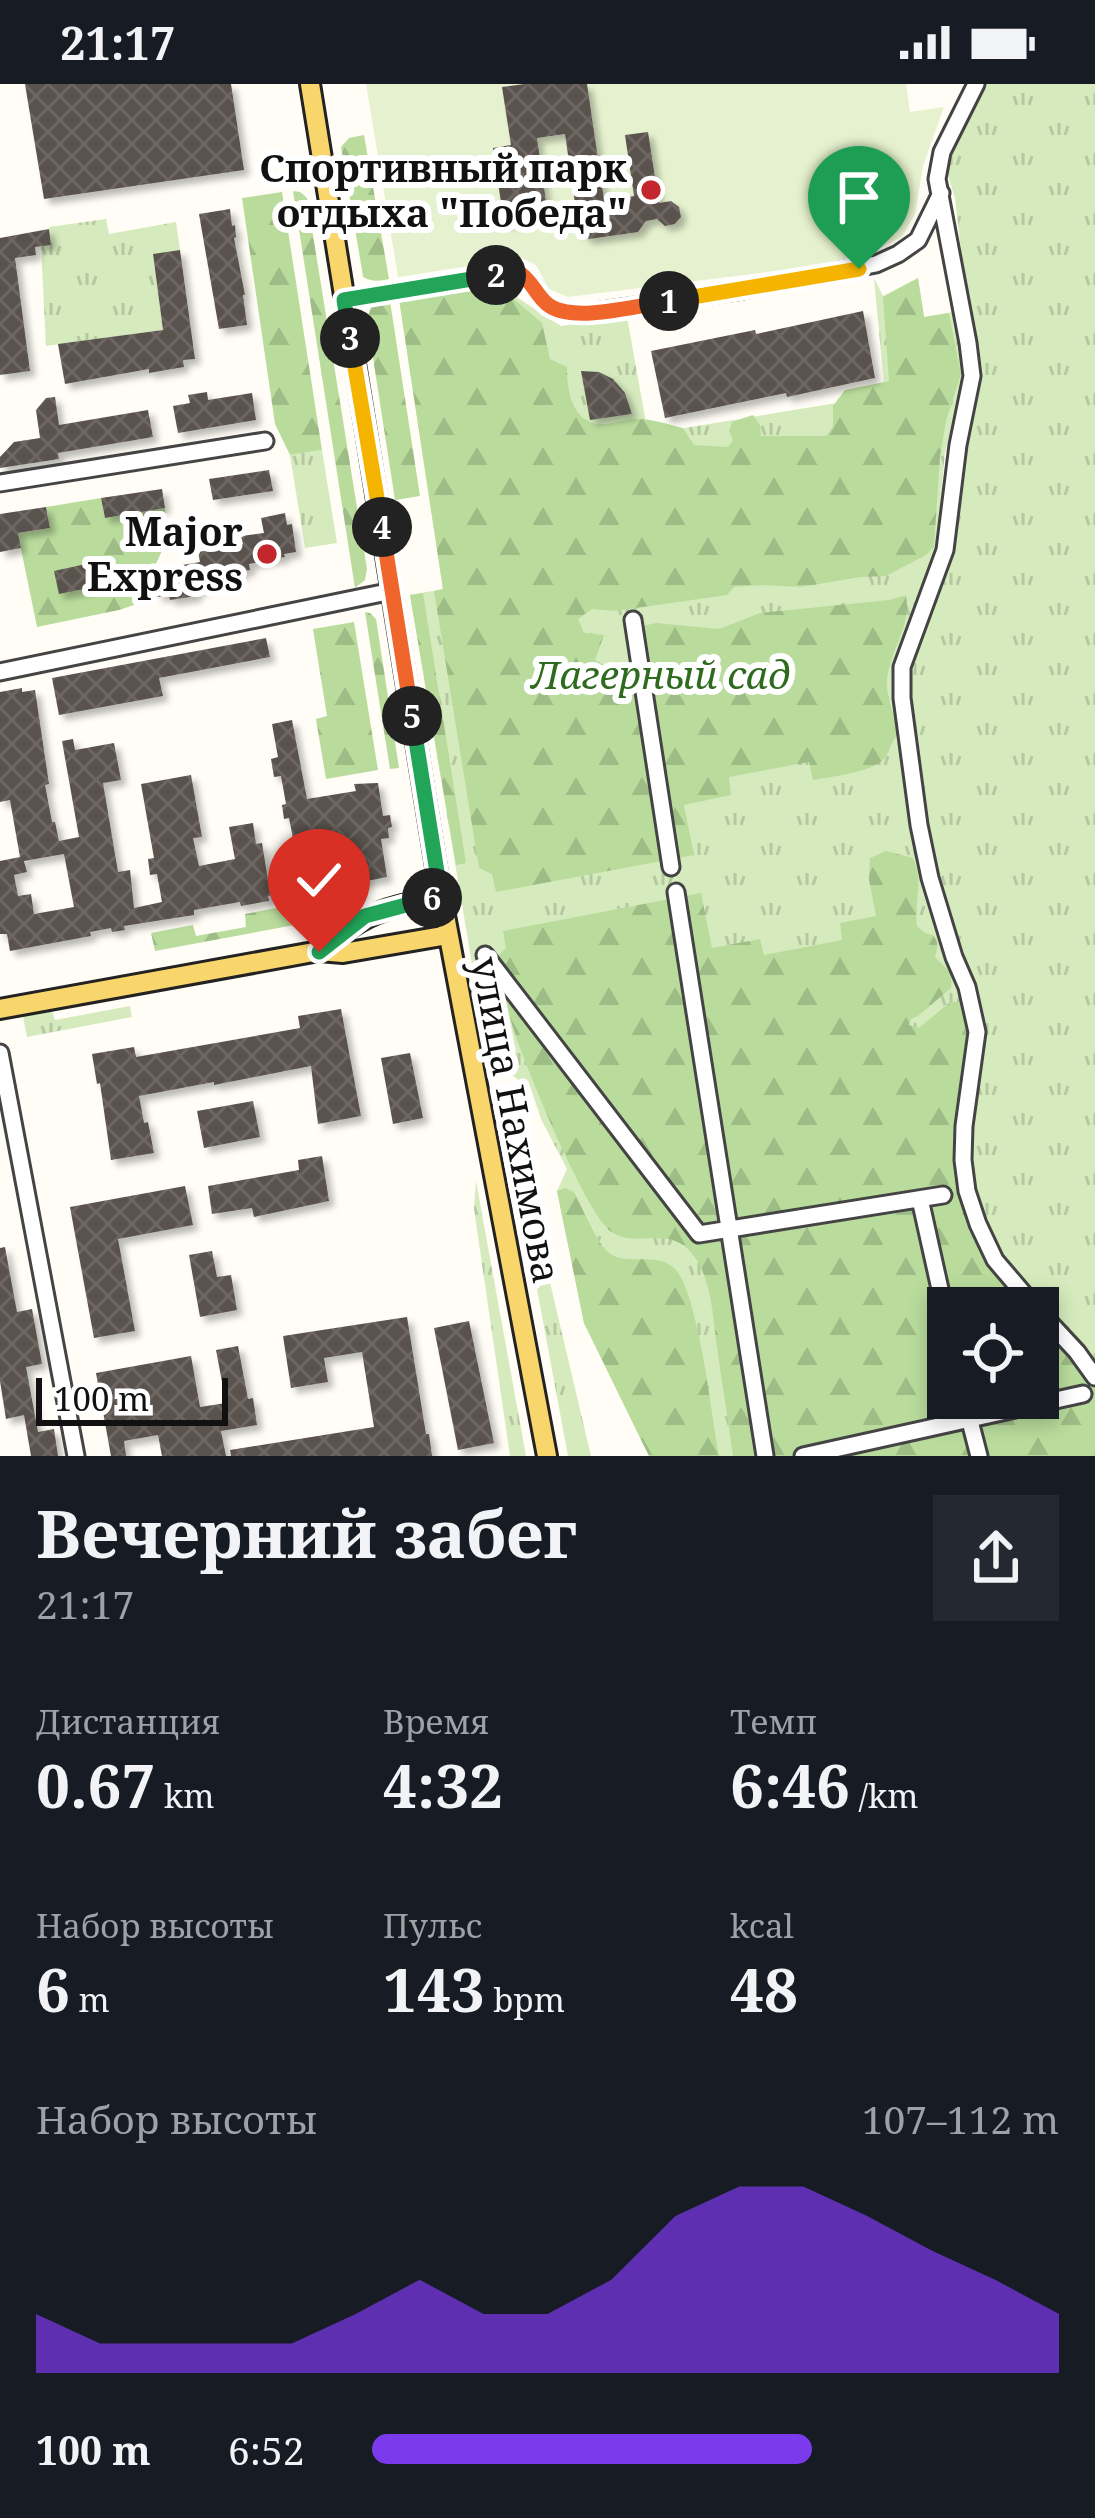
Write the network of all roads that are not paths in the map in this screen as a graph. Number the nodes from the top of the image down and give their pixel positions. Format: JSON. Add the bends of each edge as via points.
{"nodes":[{"id":1,"x":310,"y":84,"type":"edge"},
{"id":2,"x":976,"y":84,"type":"edge"},
{"id":3,"x":941,"y":193,"type":"junction"},
{"id":4,"x":344,"y":300,"type":"junction"},
{"id":5,"x":265,"y":441,"type":"dead end"},
{"id":6,"x":0,"y":483,"type":"edge"},
{"id":7,"x":392,"y":591,"type":"junction"},
{"id":8,"x":633,"y":620,"type":"dead end"},
{"id":9,"x":0,"y":672,"type":"edge"},
{"id":10,"x":671,"y":867,"type":"dead end"},
{"id":11,"x":676,"y":892,"type":"dead end"},
{"id":12,"x":441,"y":897,"type":"junction"},
{"id":13,"x":378,"y":911,"type":"junction"},
{"id":14,"x":448,"y":935,"type":"junction"},
{"id":15,"x":387,"y":946,"type":"junction"},
{"id":16,"x":319,"y":952,"type":"junction"},
{"id":17,"x":485,"y":955,"type":"dead end"},
{"id":18,"x":0,"y":1009,"type":"edge"},
{"id":19,"x":0,"y":1053,"type":"edge"},
{"id":20,"x":943,"y":1195,"type":"dead end"},
{"id":21,"x":920,"y":1198,"type":"junction"},
{"id":22,"x":731,"y":1229,"type":"junction"},
{"id":23,"x":940,"y":1287,"type":"edge"},
{"id":24,"x":1018,"y":1287,"type":"edge"},
{"id":25,"x":1059,"y":1333,"type":"edge"},
{"id":26,"x":1095,"y":1377,"type":"edge"},
{"id":27,"x":1083,"y":1394,"type":"dead end"},
{"id":28,"x":969,"y":1420,"type":"junction"},
{"id":29,"x":76,"y":1456,"type":"edge"},
{"id":30,"x":547,"y":1456,"type":"edge"},
{"id":31,"x":765,"y":1456,"type":"edge"},
{"id":32,"x":803,"y":1456,"type":"edge"},
{"id":33,"x":979,"y":1456,"type":"edge"}],
"edges":[{"from":1,"to":4,"type":"main road","name":"улица Нахимова"},
{"from":2,"to":3,"type":"street","via":[[942,152]]},
{"from":3,"to":4,"type":"street","via":[[918,240],[898,254],[809,278],[589,313],[555,310],[521,274]]},
{"from":3,"to":24,"type":"street","via":[[972,376],[945,550],[902,667],[902,698],[930,878],[974,1014],[967,1191],[994,1260]]},
{"from":4,"to":7,"type":"main road","name":"улица Нахимова"},
{"from":5,"to":6,"type":"street"},
{"from":7,"to":9,"type":"street"},
{"from":7,"to":12,"type":"main road","name":"улица Нахимова"},
{"from":8,"to":10,"type":"street"},
{"from":11,"to":22,"type":"street"},
{"from":12,"to":13,"type":"main road"},
{"from":12,"to":14,"type":"main road","name":"улица Нахимова"},
{"from":13,"to":15,"type":"main road","via":[[394,928]]},
{"from":13,"to":16,"type":"main road"},
{"from":14,"to":15,"type":"main road"},
{"from":14,"to":30,"type":"main road","name":"улица Нахимова"},
{"from":15,"to":16,"type":"main road"},
{"from":16,"to":18,"type":"main road"},
{"from":17,"to":22,"type":"street","via":[[699,1234]]},
{"from":19,"to":29,"type":"street"},
{"from":20,"to":21,"type":"street"},
{"from":21,"to":22,"type":"street"},
{"from":21,"to":23,"type":"street"},
{"from":22,"to":31,"type":"street"},
{"from":25,"to":26,"type":"street"},
{"from":27,"to":28,"type":"street"},
{"from":28,"to":32,"type":"street"},
{"from":28,"to":33,"type":"street"}]}
